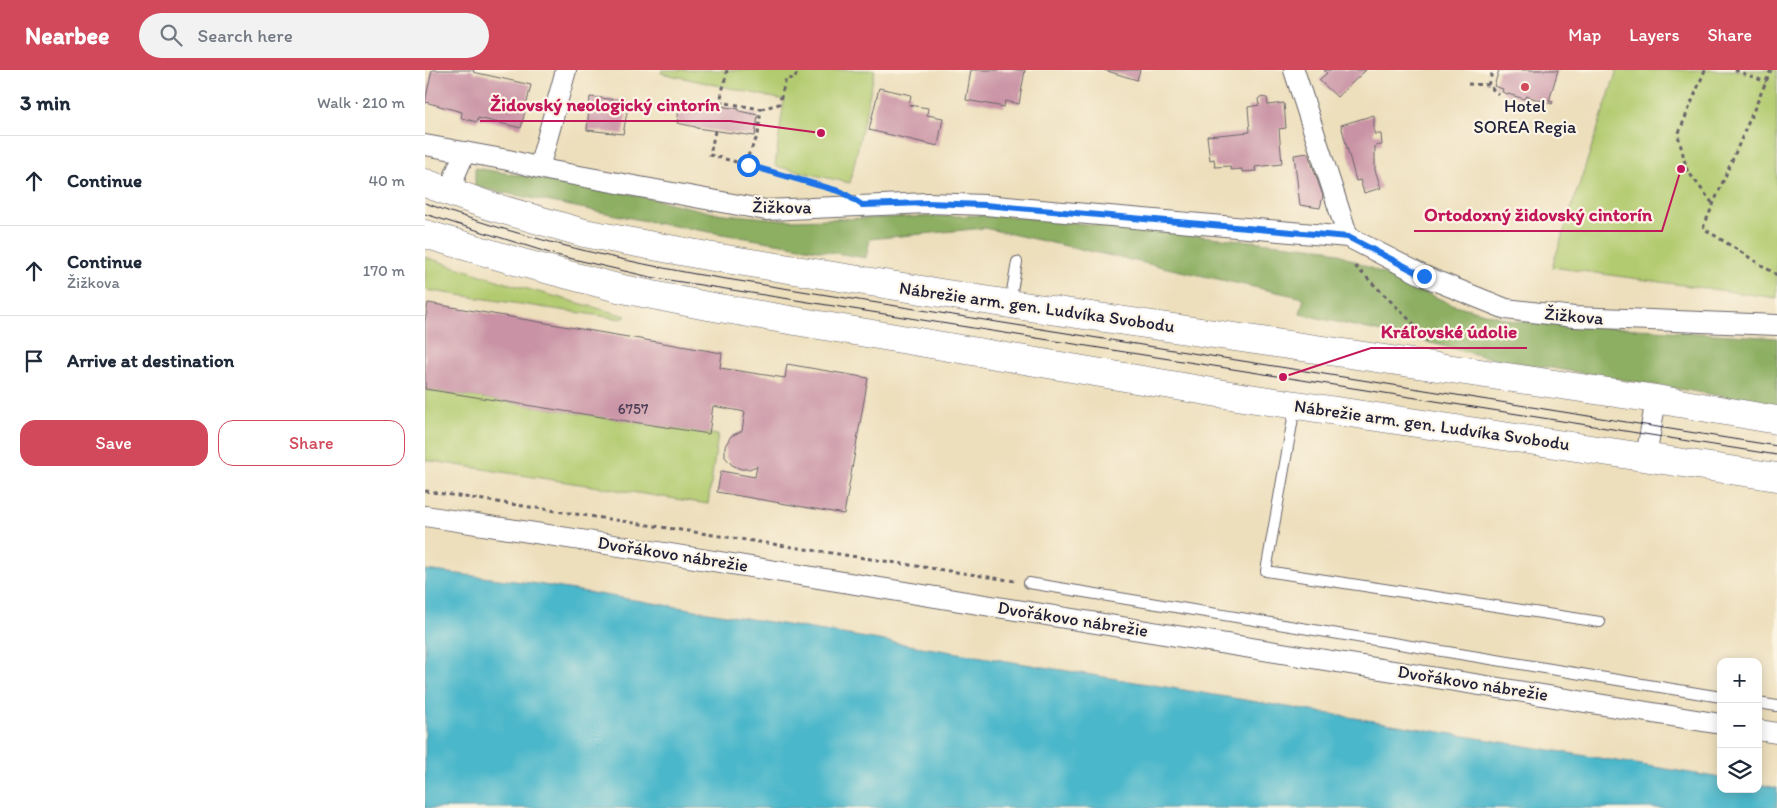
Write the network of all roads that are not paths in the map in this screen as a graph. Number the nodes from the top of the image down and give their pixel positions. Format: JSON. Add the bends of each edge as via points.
{"nodes":[{"id":1,"x":566,"y":70,"type":"edge"},
{"id":2,"x":1293,"y":70,"type":"edge"},
{"id":3,"x":429,"y":149,"type":"edge"},
{"id":4,"x":465,"y":152,"type":"junction"},
{"id":5,"x":539,"y":168,"type":"junction"},
{"id":6,"x":425,"y":183,"type":"edge"},
{"id":7,"x":454,"y":194,"type":"junction"},
{"id":8,"x":425,"y":234,"type":"edge"},
{"id":9,"x":1348,"y":237,"type":"junction"},
{"id":10,"x":1017,"y":262,"type":"dead end"},
{"id":11,"x":1010,"y":304,"type":"junction"},
{"id":12,"x":1777,"y":325,"type":"edge"},
{"id":13,"x":1656,"y":399,"type":"junction"},
{"id":14,"x":1296,"y":405,"type":"junction"},
{"id":15,"x":1777,"y":420,"type":"edge"},
{"id":16,"x":1646,"y":457,"type":"junction"},
{"id":17,"x":1777,"y":477,"type":"edge"},
{"id":18,"x":425,"y":516,"type":"edge"},
{"id":19,"x":1029,"y":583,"type":"road end"},
{"id":20,"x":1600,"y":622,"type":"dead end"},
{"id":21,"x":1717,"y":696,"type":"edge"},
{"id":22,"x":1762,"y":704,"type":"edge"},
{"id":23,"x":1777,"y":706,"type":"edge"},
{"id":24,"x":1717,"y":723,"type":"edge"},
{"id":25,"x":1762,"y":731,"type":"edge"},
{"id":26,"x":1777,"y":733,"type":"edge"}],
"edges":[{"from":1,"to":5,"type":"street"},
{"from":2,"to":9,"type":"street"},
{"from":3,"to":4,"type":"street","name":"Žižkova"},
{"from":4,"to":5,"type":"street","name":"Žižkova"},
{"from":4,"to":7,"type":"street","via":[[455,175]]},
{"from":5,"to":9,"type":"street","name":"Žižkova","via":[[766,210],[927,203],[976,205]]},
{"from":6,"to":7,"type":"main road","name":"Nábrežie arm. gen. Ludvíka Svobodu"},
{"from":7,"to":11,"type":"main road","name":"Nábrežie arm. gen. Ludvíka Svobodu","via":[[575,230],[625,241]]},
{"from":8,"to":14,"type":"main road","name":"Nábrežie arm. gen. Ludvíka Svobodu","via":[[618,288],[702,305]]},
{"from":9,"to":12,"type":"street","name":"Žižkova","via":[[1424,276],[1506,309],[1574,317]]},
{"from":10,"to":11,"type":"lane"},
{"from":11,"to":13,"type":"main road","name":"Nábrežie arm. gen. Ludvíka Svobodu"},
{"from":13,"to":15,"type":"main road","name":"Nábrežie arm. gen. Ludvíka Svobodu"},
{"from":13,"to":16,"type":"street"},
{"from":14,"to":16,"type":"main road","name":"Nábrežie arm. gen. Ludvíka Svobodu"},
{"from":14,"to":20,"type":"lane","via":[[1267,571]]},
{"from":16,"to":17,"type":"main road","name":"Nábrežie arm. gen. Ludvíka Svobodu"},
{"from":18,"to":24,"type":"street","name":"Dvořákovo nábrežie"},
{"from":19,"to":21,"type":"lane"},
{"from":22,"to":23,"type":"lane"},
{"from":25,"to":26,"type":"street"}]}
